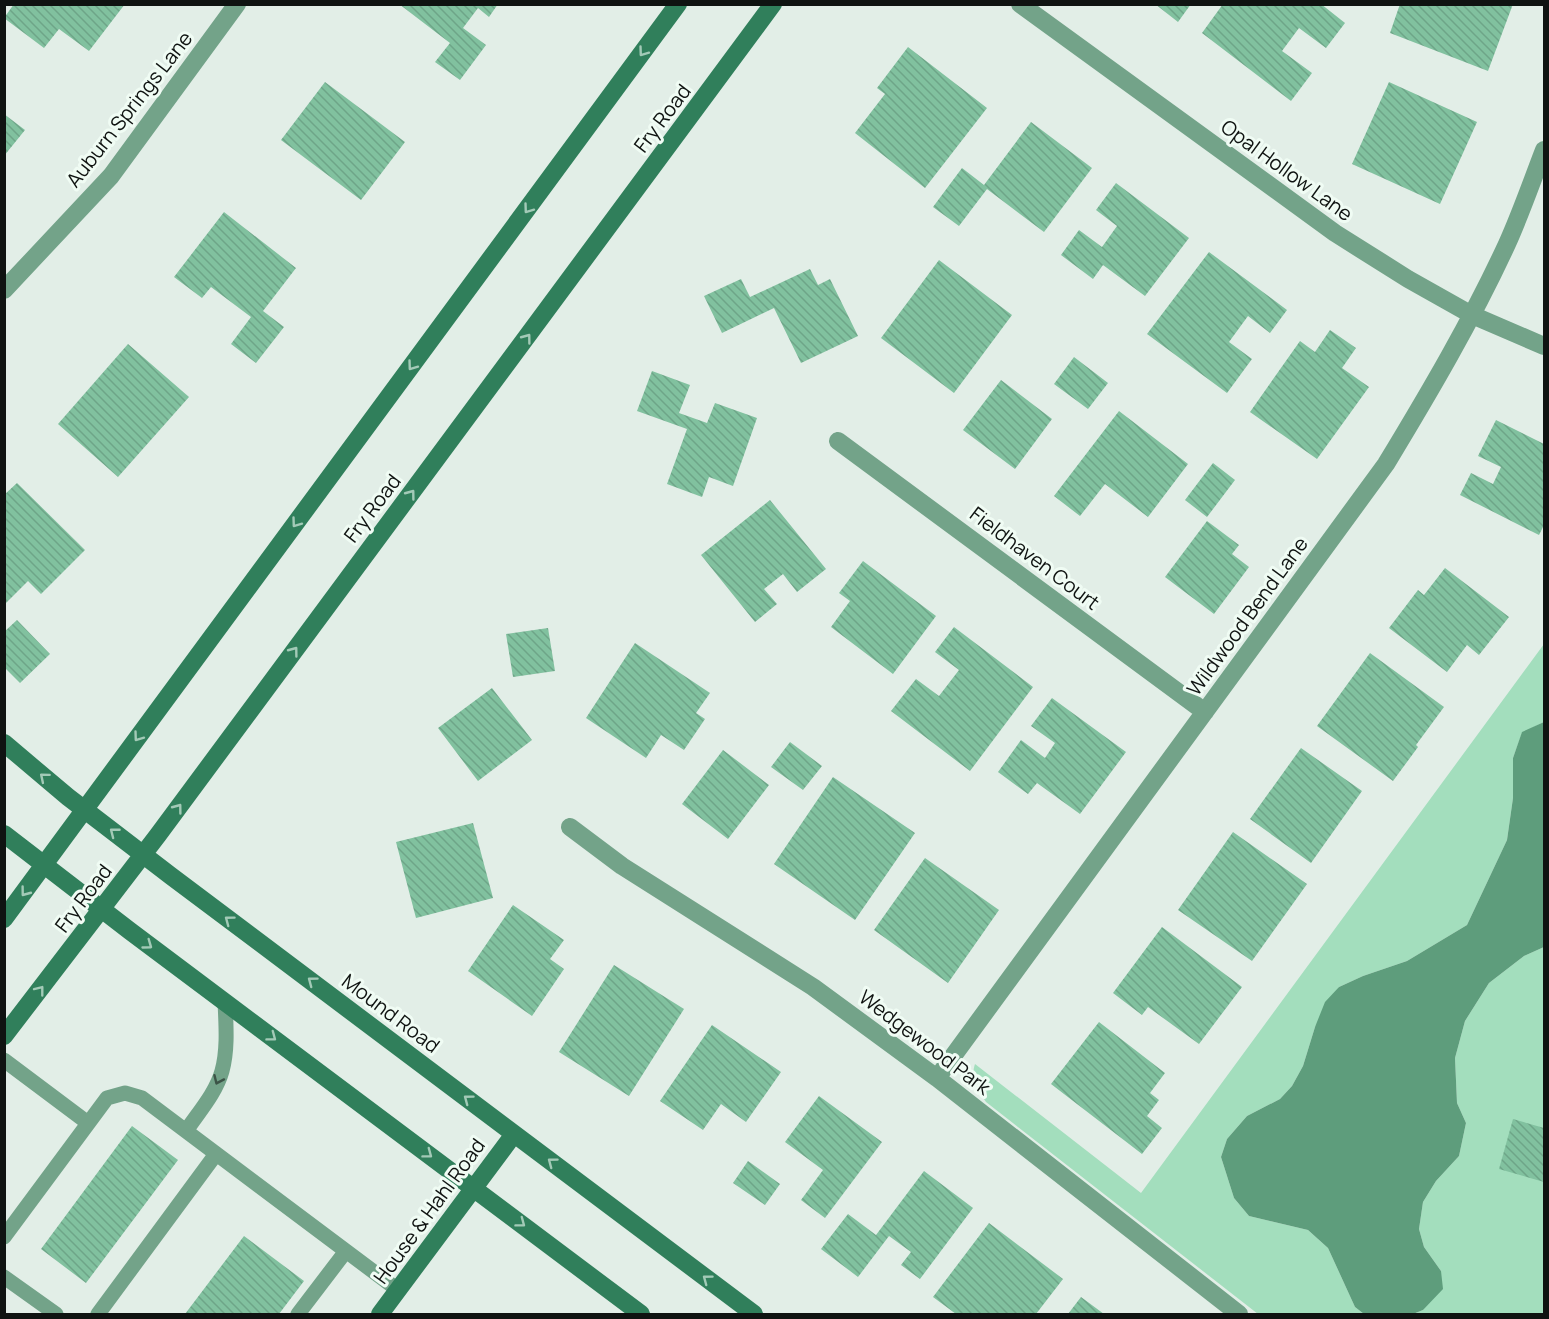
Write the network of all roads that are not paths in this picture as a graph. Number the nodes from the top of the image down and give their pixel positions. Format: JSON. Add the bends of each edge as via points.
{"nodes":[{"id":1,"x":237,"y":4,"type":"edge"},
{"id":2,"x":678,"y":4,"type":"edge"},
{"id":3,"x":773,"y":4,"type":"edge"},
{"id":4,"x":1020,"y":4,"type":"edge"},
{"id":5,"x":1545,"y":150,"type":"edge"},
{"id":6,"x":4,"y":291,"type":"edge"},
{"id":7,"x":1472,"y":315,"type":"junction"},
{"id":8,"x":1545,"y":346,"type":"edge"},
{"id":9,"x":838,"y":441,"type":"dead end"},
{"id":10,"x":1205,"y":712,"type":"junction"},
{"id":11,"x":4,"y":743,"type":"edge"},
{"id":12,"x":85,"y":810,"type":"junction"},
{"id":13,"x":570,"y":827,"type":"dead end"},
{"id":14,"x":4,"y":834,"type":"edge"},
{"id":15,"x":143,"y":855,"type":"junction"},
{"id":16,"x":45,"y":866,"type":"junction"},
{"id":17,"x":102,"y":910,"type":"junction"},
{"id":18,"x":4,"y":919,"type":"edge"},
{"id":19,"x":225,"y":1002,"type":"junction"},
{"id":20,"x":4,"y":1036,"type":"edge"},
{"id":21,"x":4,"y":1060,"type":"edge"},
{"id":22,"x":937,"y":1078,"type":"junction"},
{"id":23,"x":88,"y":1123,"type":"junction"},
{"id":24,"x":186,"y":1131,"type":"junction"},
{"id":25,"x":514,"y":1134,"type":"junction"},
{"id":26,"x":216,"y":1154,"type":"junction"},
{"id":27,"x":474,"y":1188,"type":"junction"},
{"id":28,"x":4,"y":1237,"type":"edge"},
{"id":29,"x":346,"y":1251,"type":"junction"},
{"id":30,"x":4,"y":1277,"type":"edge"},
{"id":31,"x":398,"y":1290,"type":"junction"},
{"id":32,"x":56,"y":1314,"type":"edge"},
{"id":33,"x":98,"y":1314,"type":"edge"},
{"id":34,"x":298,"y":1314,"type":"edge"},
{"id":35,"x":380,"y":1314,"type":"edge"},
{"id":36,"x":641,"y":1314,"type":"edge"},
{"id":37,"x":754,"y":1314,"type":"edge"},
{"id":38,"x":1239,"y":1314,"type":"edge"}],
"edges":[{"from":1,"to":6,"type":"street","name":"Auburn Springs Lane","via":[[111,176]]},
{"from":2,"to":12,"type":"main road","one_way":true},
{"from":15,"to":3,"type":"main road","name":"Fry Road","one_way":true},
{"from":4,"to":7,"type":"street","name":"Opal Hollow Lane","via":[[1335,233]]},
{"from":5,"to":7,"type":"street","name":"Wildwood Bend Lane","via":[[1508,243]]},
{"from":7,"to":8,"type":"street","name":"Opal Hollow Lane"},
{"from":7,"to":10,"type":"street","name":"Wildwood Bend Lane","via":[[1386,464]]},
{"from":9,"to":10,"type":"street","name":"Fieldhaven Court"},
{"from":10,"to":22,"type":"street","name":"Wildwood Bend Lane"},
{"from":12,"to":11,"type":"main road","name":"Mound Road","one_way":true},
{"from":15,"to":12,"type":"main road","name":"Mound Road","one_way":true},
{"from":12,"to":16,"type":"main road"},
{"from":13,"to":22,"type":"street","name":"Wedgewood Park","via":[[622,866],[813,987]]},
{"from":14,"to":16,"type":"main road"},
{"from":15,"to":17,"type":"main road","name":"Fry Road"},
{"from":25,"to":15,"type":"main road","name":"Mound Road","one_way":true},
{"from":16,"to":17,"type":"main road"},
{"from":16,"to":18,"type":"main road","one_way":true},
{"from":17,"to":19,"type":"main road","one_way":true},
{"from":20,"to":17,"type":"main road","name":"Fry Road","one_way":true},
{"from":19,"to":24,"type":"lane","one_way":true,"via":[[226,1052],[222,1073]]},
{"from":19,"to":27,"type":"main road","one_way":true},
{"from":21,"to":23,"type":"lane"},
{"from":22,"to":38,"type":"street","name":"Wedgewood Park"},
{"from":23,"to":24,"type":"lane","via":[[107,1098],[125,1093],[141,1098]]},
{"from":23,"to":28,"type":"lane"},
{"from":24,"to":26,"type":"lane"},
{"from":25,"to":27,"type":"main road","name":"House & Hahl Road"},
{"from":37,"to":25,"type":"main road","name":"Mound Road","one_way":true},
{"from":26,"to":29,"type":"lane"},
{"from":26,"to":33,"type":"lane"},
{"from":27,"to":31,"type":"main road","name":"House & Hahl Road"},
{"from":27,"to":36,"type":"main road","one_way":true},
{"from":29,"to":31,"type":"lane"},
{"from":29,"to":34,"type":"lane"},
{"from":30,"to":32,"type":"lane"},
{"from":31,"to":35,"type":"main road","name":"House & Hahl Road"}]}
